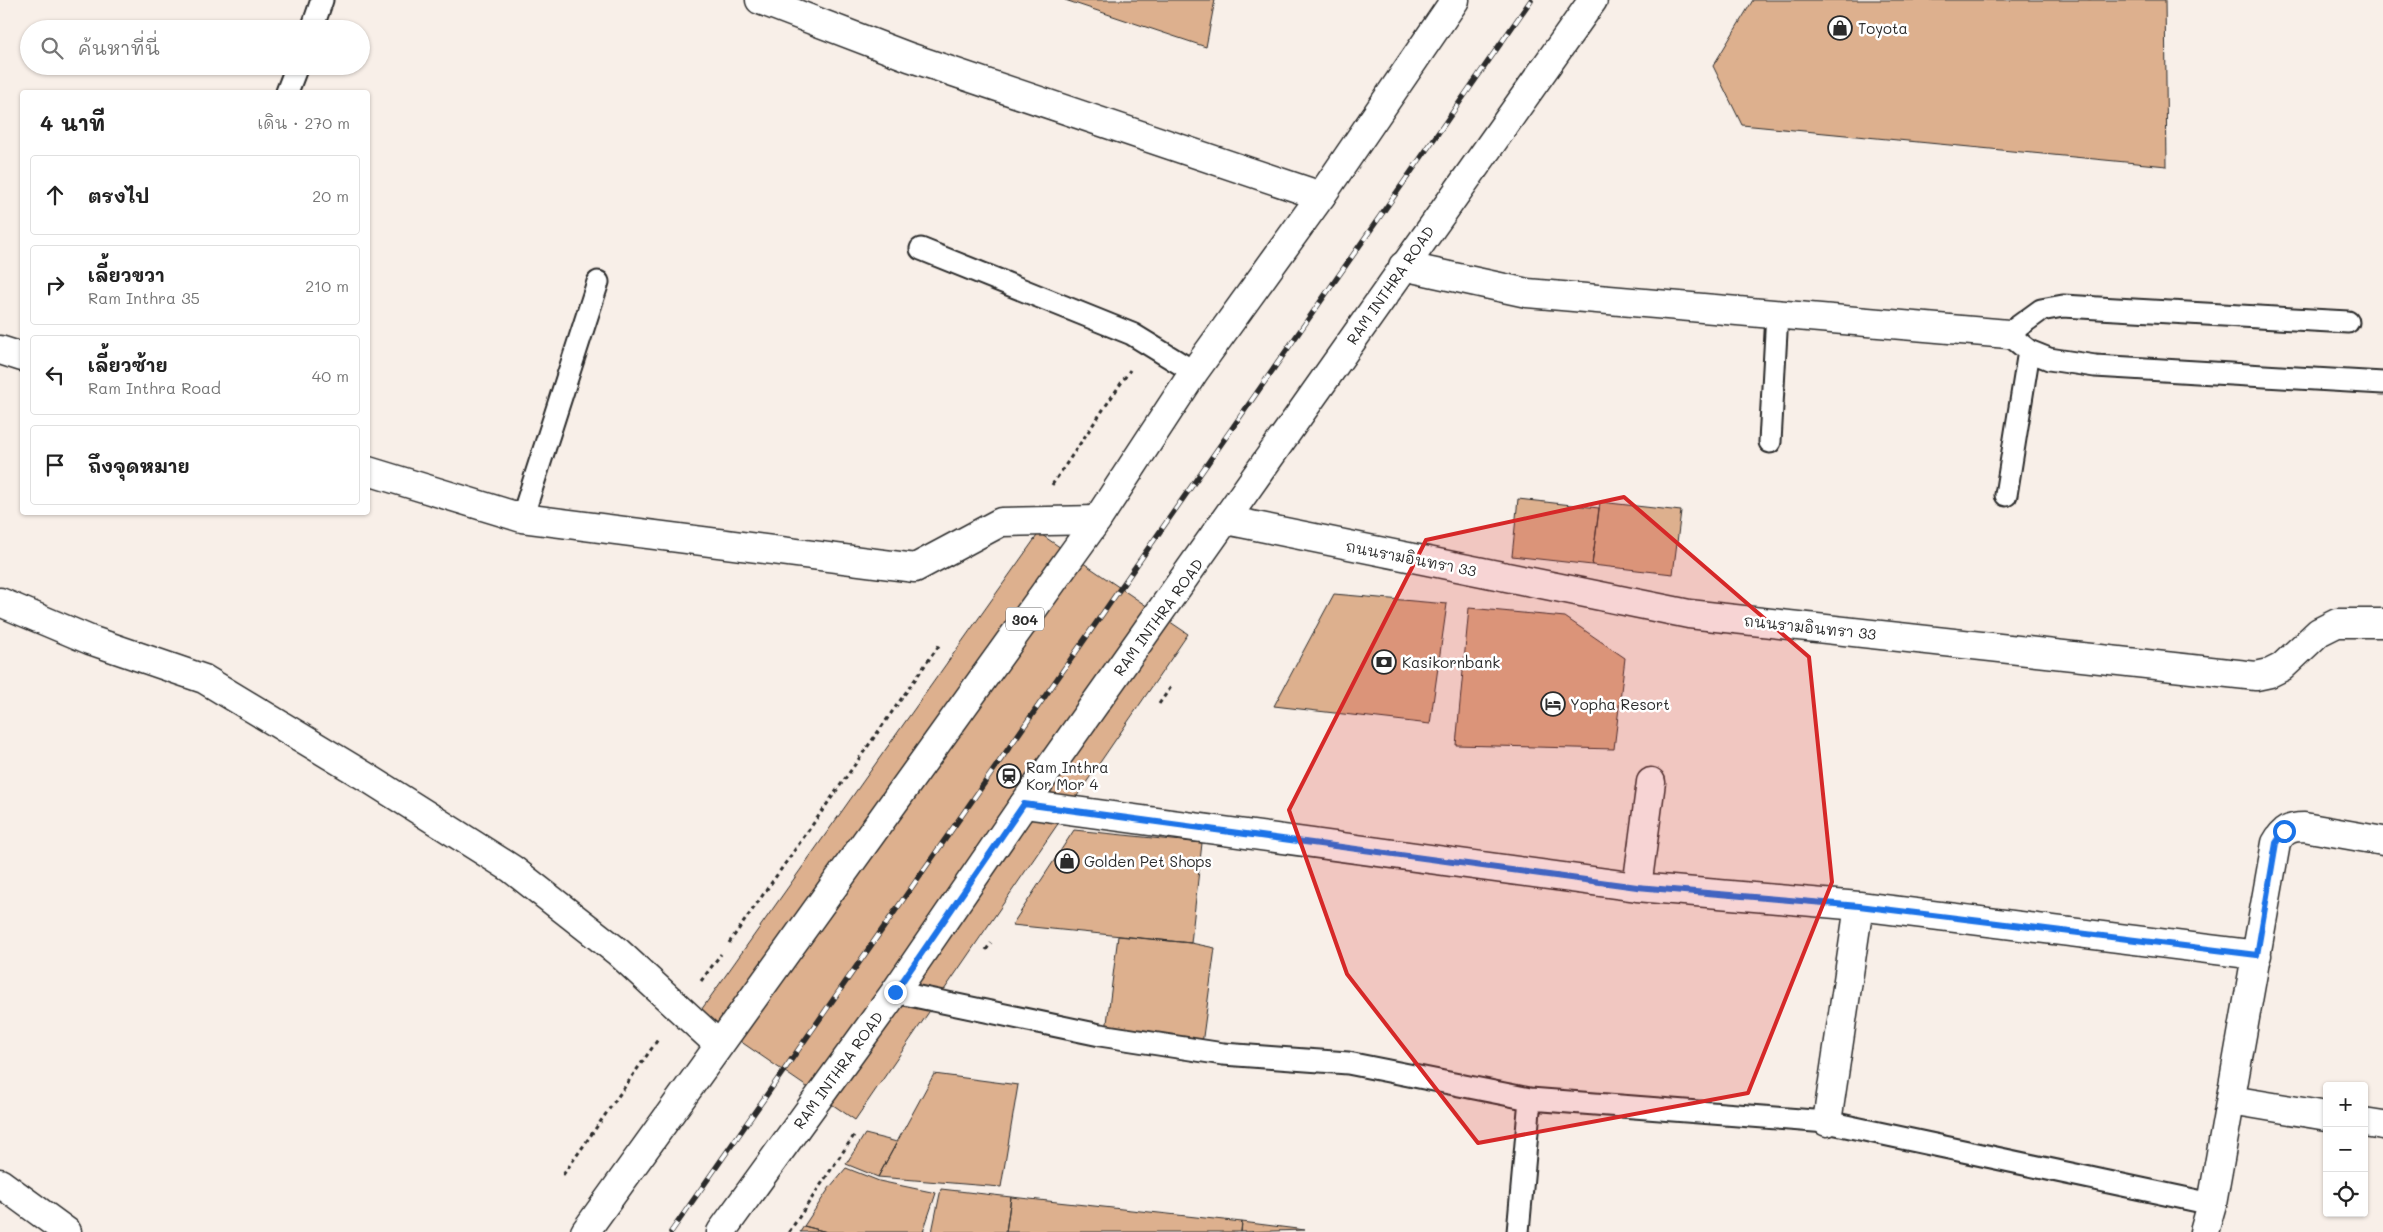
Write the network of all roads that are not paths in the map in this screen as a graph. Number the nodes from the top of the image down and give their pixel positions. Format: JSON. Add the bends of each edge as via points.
{"nodes":[{"id":1,"x":322,"y":0,"type":"edge"},
{"id":2,"x":760,"y":0,"type":"edge"},
{"id":3,"x":1455,"y":0,"type":"edge"},
{"id":4,"x":1593,"y":0,"type":"edge"},
{"id":5,"x":315,"y":20,"type":"edge"},
{"id":6,"x":294,"y":75,"type":"edge"},
{"id":7,"x":288,"y":90,"type":"edge"},
{"id":8,"x":1321,"y":196,"type":"junction"},
{"id":9,"x":921,"y":249,"type":"dead end"},
{"id":10,"x":1403,"y":266,"type":"junction"},
{"id":11,"x":598,"y":282,"type":"dead end"},
{"id":12,"x":1777,"y":314,"type":"junction"},
{"id":13,"x":2348,"y":322,"type":"dead end"},
{"id":14,"x":2008,"y":334,"type":"junction"},
{"id":15,"x":0,"y":350,"type":"edge"},
{"id":16,"x":2029,"y":351,"type":"junction"},
{"id":17,"x":20,"y":356,"type":"edge"},
{"id":18,"x":1194,"y":372,"type":"junction"},
{"id":19,"x":2383,"y":383,"type":"edge"},
{"id":20,"x":1770,"y":442,"type":"dead end"},
{"id":21,"x":370,"y":472,"type":"edge"},
{"id":22,"x":2006,"y":495,"type":"dead end"},
{"id":23,"x":522,"y":518,"type":"junction"},
{"id":24,"x":1097,"y":520,"type":"junction"},
{"id":25,"x":1226,"y":520,"type":"junction"},
{"id":26,"x":0,"y":602,"type":"edge"},
{"id":27,"x":2383,"y":623,"type":"edge"},
{"id":28,"x":1651,"y":782,"type":"dead end"},
{"id":29,"x":1024,"y":804,"type":"junction"},
{"id":30,"x":2383,"y":841,"type":"edge"},
{"id":31,"x":1637,"y":887,"type":"junction"},
{"id":32,"x":1859,"y":906,"type":"junction"},
{"id":33,"x":2257,"y":955,"type":"junction"},
{"id":34,"x":895,"y":992,"type":"junction"},
{"id":35,"x":718,"y":1044,"type":"junction"},
{"id":36,"x":1530,"y":1099,"type":"junction"},
{"id":37,"x":2231,"y":1100,"type":"junction"},
{"id":38,"x":2323,"y":1115,"type":"edge"},
{"id":39,"x":1827,"y":1122,"type":"junction"},
{"id":40,"x":2368,"y":1123,"type":"edge"},
{"id":41,"x":2383,"y":1125,"type":"edge"},
{"id":42,"x":0,"y":1185,"type":"edge"},
{"id":43,"x":2212,"y":1204,"type":"junction"},
{"id":44,"x":725,"y":1230,"type":"edge"},
{"id":45,"x":67,"y":1232,"type":"edge"},
{"id":46,"x":585,"y":1232,"type":"edge"},
{"id":47,"x":1518,"y":1232,"type":"edge"},
{"id":48,"x":2204,"y":1232,"type":"edge"}],
"edges":[{"from":1,"to":5,"type":"lane"},
{"from":2,"to":8,"type":"street","via":[[909,57]]},
{"from":3,"to":8,"type":"street","number":"304"},
{"from":4,"to":10,"type":"street","name":"RAM INTHRA ROAD"},
{"from":6,"to":7,"type":"lane"},
{"from":8,"to":18,"type":"street","number":"304"},
{"from":9,"to":18,"type":"lane","via":[[1149,343]]},
{"from":10,"to":12,"type":"street","via":[[1527,293]]},
{"from":10,"to":25,"type":"street","name":"RAM INTHRA ROAD"},
{"from":11,"to":23,"type":"lane"},
{"from":12,"to":14,"type":"street"},
{"from":12,"to":20,"type":"lane"},
{"from":13,"to":14,"type":"lane","via":[[2063,306],[2041,310]]},
{"from":14,"to":16,"type":"lane"},
{"from":15,"to":17,"type":"street"},
{"from":16,"to":19,"type":"lane","via":[[2049,359],[2095,366]]},
{"from":16,"to":22,"type":"lane"},
{"from":18,"to":24,"type":"street","number":"304"},
{"from":21,"to":23,"type":"street"},
{"from":23,"to":24,"type":"street","via":[[916,568],[1001,522]]},
{"from":24,"to":35,"type":"street","number":"304"},
{"from":25,"to":27,"type":"street","name":"ถนนรามอินทรา 33","via":[[1689,614],[2256,676],[2282,667],[2319,632],[2337,623]]},
{"from":25,"to":29,"type":"street","name":"RAM INTHRA ROAD"},
{"from":26,"to":35,"type":"street","via":[[90,640],[204,679],[368,778],[512,869],[618,952]]},
{"from":28,"to":31,"type":"street"},
{"from":29,"to":31,"type":"street"},
{"from":29,"to":34,"type":"street","name":"RAM INTHRA ROAD"},
{"from":30,"to":33,"type":"street","via":[[2304,827],[2284,831],[2276,843]]},
{"from":31,"to":32,"type":"street"},
{"from":32,"to":33,"type":"street"},
{"from":32,"to":39,"type":"street"},
{"from":33,"to":37,"type":"street"},
{"from":34,"to":36,"type":"lane","via":[[1100,1036],[1223,1054],[1348,1063]]},
{"from":34,"to":44,"type":"street","name":"RAM INTHRA ROAD"},
{"from":35,"to":46,"type":"street","number":"304"},
{"from":36,"to":39,"type":"lane"},
{"from":36,"to":47,"type":"lane"},
{"from":37,"to":38,"type":"street"},
{"from":37,"to":43,"type":"street"},
{"from":39,"to":43,"type":"lane"},
{"from":40,"to":41,"type":"street"},
{"from":42,"to":45,"type":"street"},
{"from":43,"to":48,"type":"street"}]}
